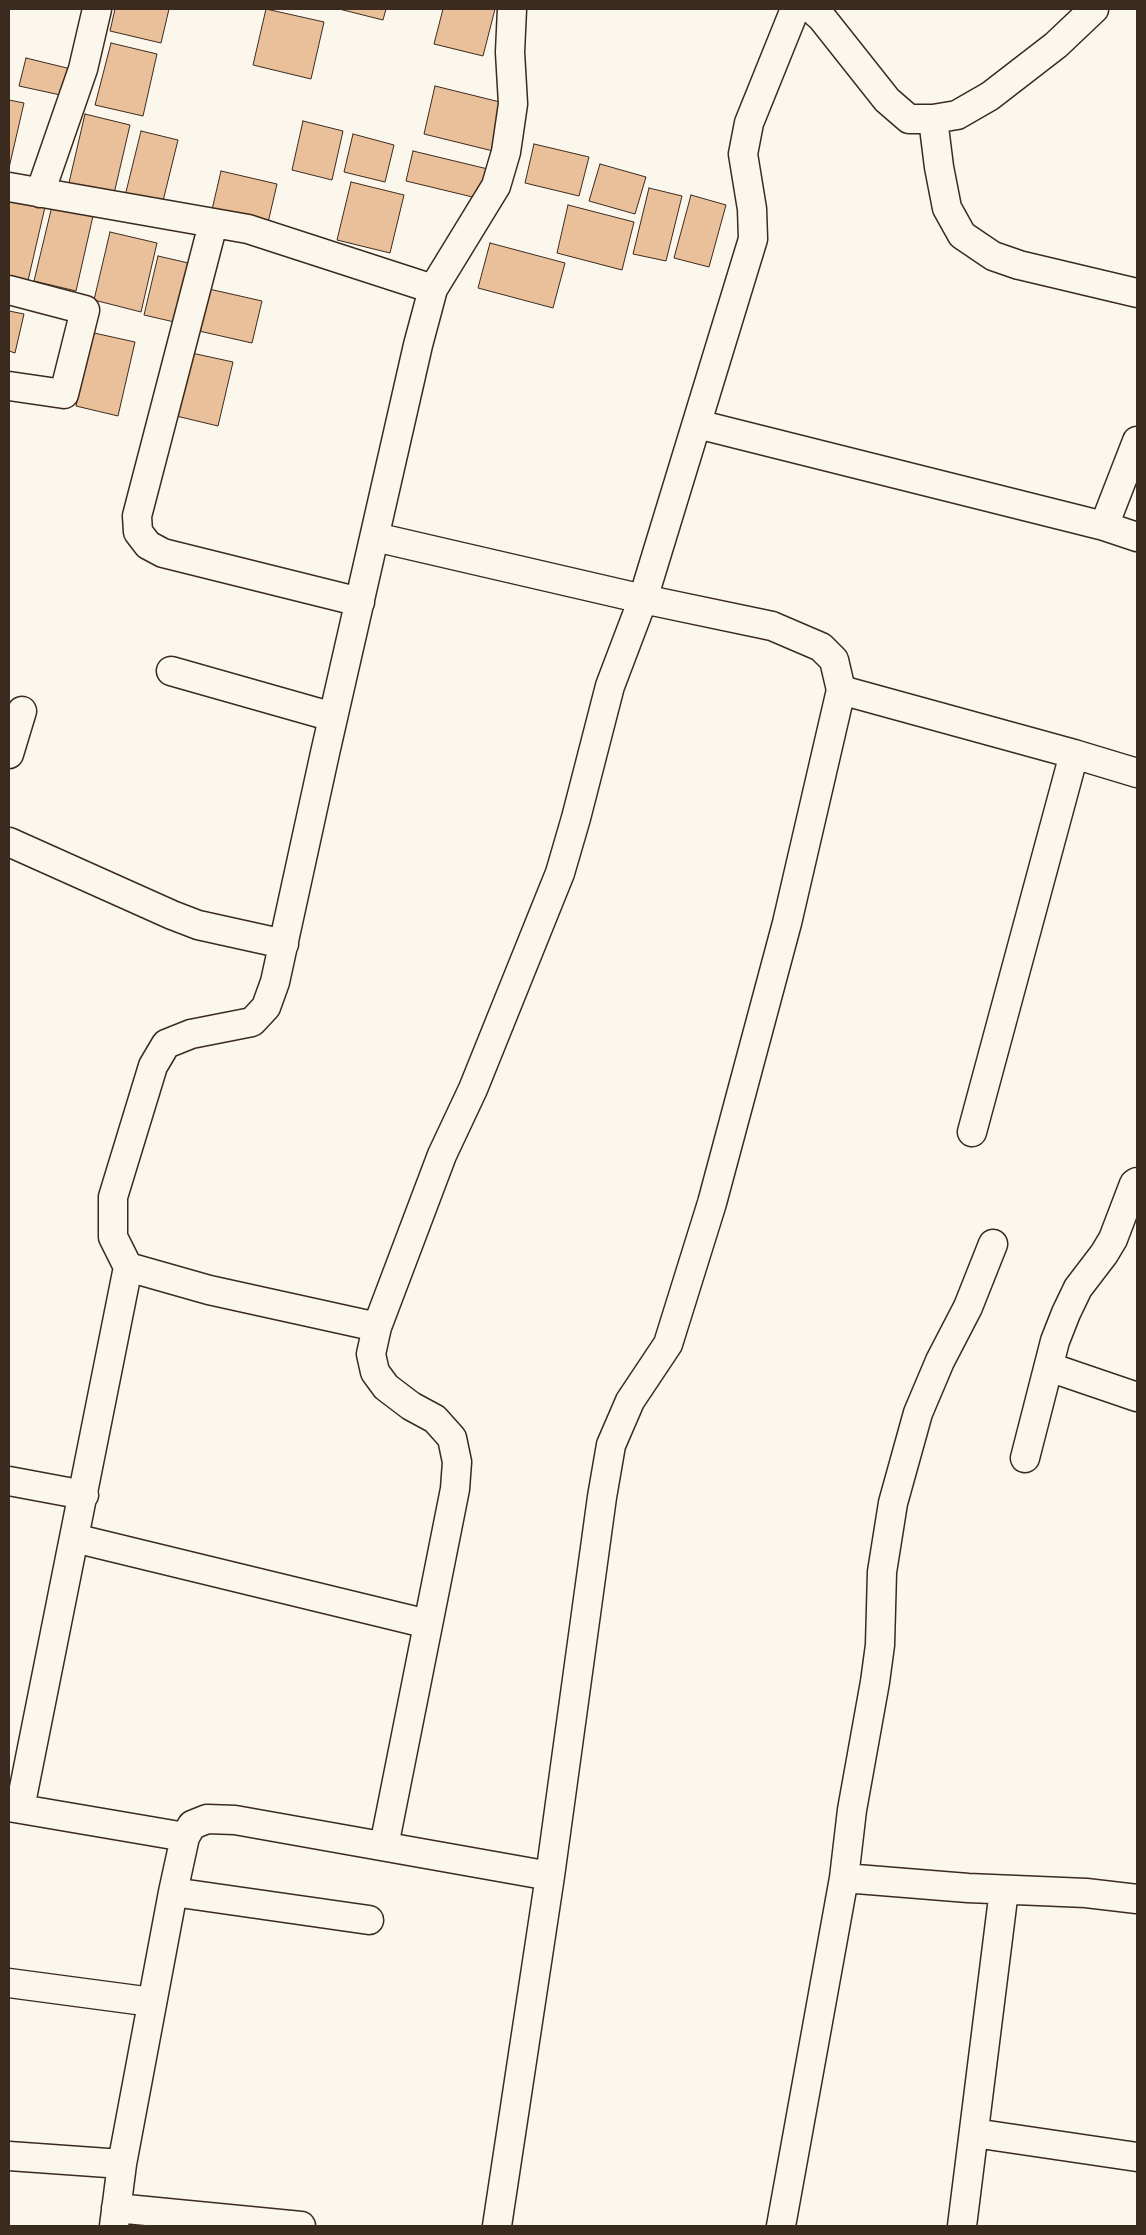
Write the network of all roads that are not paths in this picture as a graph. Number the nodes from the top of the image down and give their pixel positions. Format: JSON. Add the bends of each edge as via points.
{"nodes":[{"id":1,"x":97,"y":9,"type":"edge"},
{"id":2,"x":512,"y":9,"type":"edge"},
{"id":3,"x":795,"y":9,"type":"edge"},
{"id":4,"x":812,"y":9,"type":"edge"},
{"id":5,"x":1094,"y":9,"type":"edge"},
{"id":6,"x":933,"y":120,"type":"junction"},
{"id":7,"x":9,"y":187,"type":"edge"},
{"id":8,"x":40,"y":193,"type":"junction"},
{"id":9,"x":213,"y":224,"type":"junction"},
{"id":10,"x":433,"y":289,"type":"junction"},
{"id":11,"x":9,"y":290,"type":"edge"},
{"id":12,"x":1137,"y":293,"type":"edge"},
{"id":13,"x":9,"y":386,"type":"edge"},
{"id":14,"x":697,"y":424,"type":"junction"},
{"id":15,"x":1137,"y":441,"type":"edge"},
{"id":16,"x":1104,"y":526,"type":"junction"},
{"id":17,"x":375,"y":537,"type":"junction"},
{"id":18,"x":1137,"y":537,"type":"edge"},
{"id":19,"x":644,"y":600,"type":"junction"},
{"id":20,"x":360,"y":602,"type":"junction"},
{"id":21,"x":171,"y":671,"type":"dead end"},
{"id":22,"x":841,"y":690,"type":"junction"},
{"id":23,"x":22,"y":711,"type":"dead end"},
{"id":24,"x":333,"y":717,"type":"junction"},
{"id":25,"x":9,"y":754,"type":"edge"},
{"id":26,"x":1074,"y":754,"type":"junction"},
{"id":27,"x":1137,"y":773,"type":"edge"},
{"id":28,"x":9,"y":842,"type":"edge"},
{"id":29,"x":284,"y":944,"type":"junction"},
{"id":30,"x":972,"y":1132,"type":"dead end"},
{"id":31,"x":1137,"y":1182,"type":"edge"},
{"id":32,"x":1128,"y":1230,"type":"edge"},
{"id":33,"x":993,"y":1244,"type":"dead end"},
{"id":34,"x":128,"y":1267,"type":"junction"},
{"id":35,"x":377,"y":1327,"type":"junction"},
{"id":36,"x":1049,"y":1367,"type":"junction"},
{"id":37,"x":1137,"y":1397,"type":"edge"},
{"id":38,"x":1025,"y":1458,"type":"dead end"},
{"id":39,"x":9,"y":1481,"type":"edge"},
{"id":40,"x":84,"y":1494,"type":"junction"},
{"id":41,"x":74,"y":1538,"type":"junction"},
{"id":42,"x":428,"y":1624,"type":"junction"},
{"id":43,"x":14,"y":1808,"type":"edge"},
{"id":44,"x":185,"y":1837,"type":"junction"},
{"id":45,"x":384,"y":1846,"type":"junction"},
{"id":46,"x":550,"y":1876,"type":"junction"},
{"id":47,"x":844,"y":1878,"type":"junction"},
{"id":48,"x":1004,"y":1890,"type":"junction"},
{"id":49,"x":173,"y":1892,"type":"junction"},
{"id":50,"x":1137,"y":1899,"type":"edge"},
{"id":51,"x":369,"y":1920,"type":"dead end"},
{"id":52,"x":9,"y":1983,"type":"edge"},
{"id":53,"x":152,"y":2002,"type":"junction"},
{"id":54,"x":974,"y":2133,"type":"junction"},
{"id":55,"x":9,"y":2156,"type":"edge"},
{"id":56,"x":1137,"y":2157,"type":"edge"},
{"id":57,"x":122,"y":2164,"type":"junction"},
{"id":58,"x":115,"y":2217,"type":"edge"},
{"id":59,"x":301,"y":2226,"type":"edge"},
{"id":60,"x":497,"y":2226,"type":"edge"},
{"id":61,"x":781,"y":2226,"type":"edge"},
{"id":62,"x":962,"y":2226,"type":"edge"}],
"edges":[{"from":1,"to":8,"type":"street","via":[[83,69]]},
{"from":2,"to":10,"type":"street","via":[[513,104],[506,152],[496,186]]},
{"from":3,"to":14,"type":"street","via":[[749,123],[743,154],[752,209],[752,240]]},
{"from":4,"to":6,"type":"street","via":[[887,100],[908,119]]},
{"from":5,"to":6,"type":"street","via":[[1056,45],[990,96],[957,115]]},
{"from":6,"to":12,"type":"street","via":[[947,208],[962,235],[993,256],[1019,265]]},
{"from":7,"to":8,"type":"street"},
{"from":8,"to":9,"type":"street"},
{"from":9,"to":10,"type":"street","via":[[248,230]]},
{"from":9,"to":20,"type":"street","via":[[136,516],[138,532],[148,545],[163,553]]},
{"from":10,"to":17,"type":"street"},
{"from":11,"to":13,"type":"street","via":[[85,310],[64,394]]},
{"from":14,"to":16,"type":"street"},
{"from":14,"to":19,"type":"street"},
{"from":15,"to":16,"type":"street"},
{"from":16,"to":18,"type":"street"},
{"from":17,"to":19,"type":"street"},
{"from":17,"to":20,"type":"street"},
{"from":19,"to":22,"type":"street","via":[[772,626],[807,640],[834,660]]},
{"from":19,"to":35,"type":"street","via":[[610,686],[560,873],[473,1089],[442,1155]]},
{"from":20,"to":24,"type":"street"},
{"from":21,"to":24,"type":"street"},
{"from":22,"to":26,"type":"street"},
{"from":22,"to":46,"type":"street","via":[[787,923],[712,1203],[668,1344],[630,1401],[611,1445]]},
{"from":23,"to":25,"type":"street"},
{"from":24,"to":29,"type":"street"},
{"from":26,"to":27,"type":"street"},
{"from":26,"to":30,"type":"street"},
{"from":28,"to":29,"type":"street","via":[[172,915]]},
{"from":29,"to":34,"type":"street","via":[[266,1006],[252,1022],[191,1034],[166,1044],[153,1066],[114,1197],[113,1237]]},
{"from":31,"to":32,"type":"street","via":[[1127,1200]]},
{"from":32,"to":36,"type":"street","via":[[1104,1254],[1078,1288],[1055,1341]]},
{"from":33,"to":47,"type":"street","via":[[968,1308],[918,1413],[893,1503],[882,1572],[876,1682],[852,1810]]},
{"from":34,"to":35,"type":"street","via":[[209,1290]]},
{"from":34,"to":40,"type":"street"},
{"from":35,"to":42,"type":"street","via":[[371,1354],[374,1372],[386,1387],[435,1419],[452,1438],[457,1462],[455,1489]]},
{"from":36,"to":37,"type":"street"},
{"from":36,"to":38,"type":"street"},
{"from":39,"to":40,"type":"street"},
{"from":40,"to":41,"type":"street"},
{"from":41,"to":42,"type":"street"},
{"from":41,"to":43,"type":"street"},
{"from":42,"to":45,"type":"street"},
{"from":43,"to":44,"type":"street"},
{"from":44,"to":45,"type":"street","via":[[192,1825],[207,1819],[236,1820]]},
{"from":44,"to":49,"type":"street"},
{"from":45,"to":46,"type":"street"},
{"from":46,"to":60,"type":"street"},
{"from":47,"to":48,"type":"street"},
{"from":47,"to":61,"type":"street"},
{"from":48,"to":50,"type":"street","via":[[1086,1893]]},
{"from":48,"to":54,"type":"street"},
{"from":49,"to":51,"type":"street"},
{"from":49,"to":53,"type":"street"},
{"from":52,"to":53,"type":"street"},
{"from":53,"to":57,"type":"street"},
{"from":54,"to":56,"type":"street"},
{"from":54,"to":62,"type":"street"},
{"from":55,"to":57,"type":"street"},
{"from":57,"to":58,"type":"street"},
{"from":58,"to":59,"type":"street"}]}
